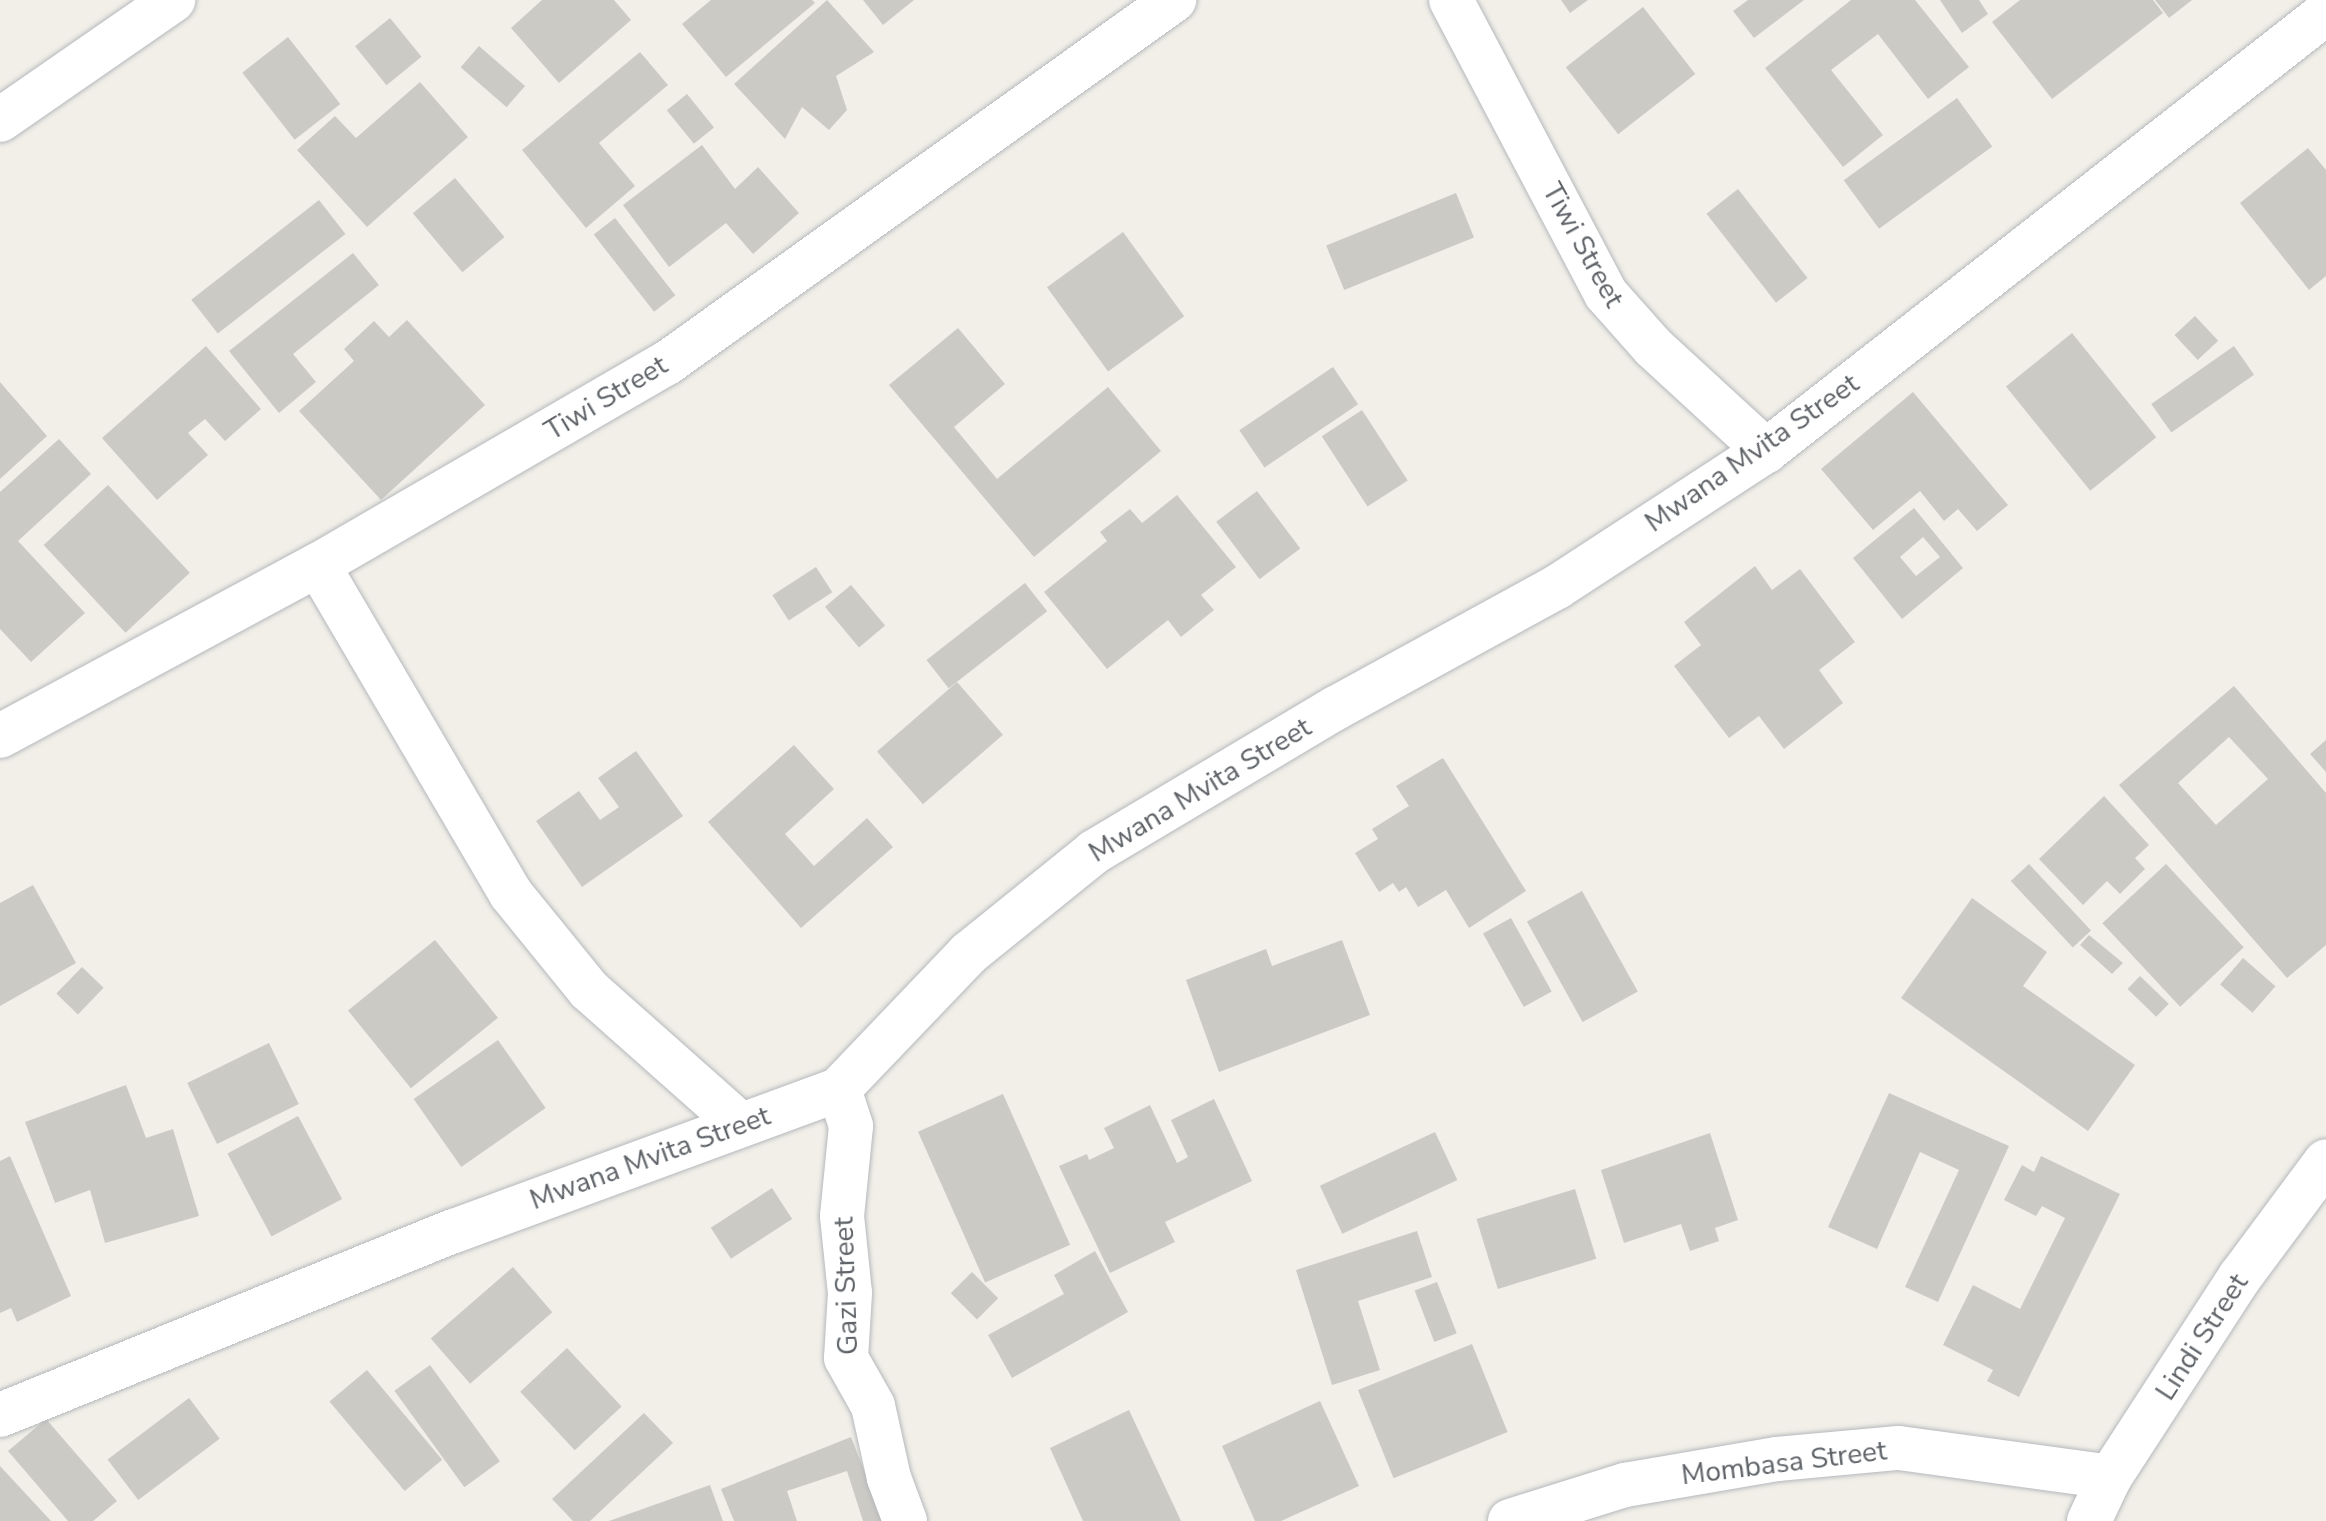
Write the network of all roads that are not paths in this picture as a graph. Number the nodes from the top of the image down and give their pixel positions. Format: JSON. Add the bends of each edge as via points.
{"nodes":[{"id":1,"x":173,"y":0,"type":"edge"},
{"id":2,"x":1174,"y":0,"type":"edge"},
{"id":3,"x":1451,"y":0,"type":"edge"},
{"id":4,"x":2326,"y":13,"type":"edge"},
{"id":5,"x":0,"y":120,"type":"edge"},
{"id":6,"x":1766,"y":451,"type":"junction"},
{"id":7,"x":318,"y":565,"type":"junction"},
{"id":8,"x":0,"y":736,"type":"edge"},
{"id":9,"x":839,"y":1089,"type":"junction"},
{"id":10,"x":741,"y":1125,"type":"junction"},
{"id":11,"x":2326,"y":1161,"type":"edge"},
{"id":12,"x":0,"y":1415,"type":"edge"},
{"id":13,"x":2110,"y":1477,"type":"junction"},
{"id":14,"x":905,"y":1521,"type":"edge"},
{"id":15,"x":1510,"y":1521,"type":"edge"},
{"id":16,"x":2089,"y":1521,"type":"edge"}],
"edges":[{"from":1,"to":5,"type":"street"},
{"from":2,"to":7,"type":"street","name":"Tiwi Street","via":[[667,363]]},
{"from":3,"to":6,"type":"street","name":"Tiwi Street","via":[[1606,294],[1653,347]]},
{"from":4,"to":6,"type":"street","name":"Mwana Mvita Street"},
{"from":6,"to":9,"type":"street","name":"Mwana Mvita Street","via":[[1557,587],[1336,708],[1094,852],[969,953]]},
{"from":7,"to":8,"type":"street","name":"Tiwi Street"},
{"from":7,"to":10,"type":"street","via":[[511,894],[589,990]]},
{"from":9,"to":10,"type":"street","name":"Mwana Mvita Street"},
{"from":9,"to":14,"type":"street","name":"Gazi Street","via":[[851,1126],[842,1216],[850,1293],[846,1358],[873,1406]]},
{"from":10,"to":12,"type":"street","name":"Mwana Mvita Street","via":[[454,1231]]},
{"from":11,"to":13,"type":"street","name":"Lindi Street","via":[[2240,1277]]},
{"from":13,"to":15,"type":"street","name":"Mombasa Street","via":[[1899,1448],[1777,1459],[1625,1485]]},
{"from":13,"to":16,"type":"street","name":"Lindi Street"}]}
